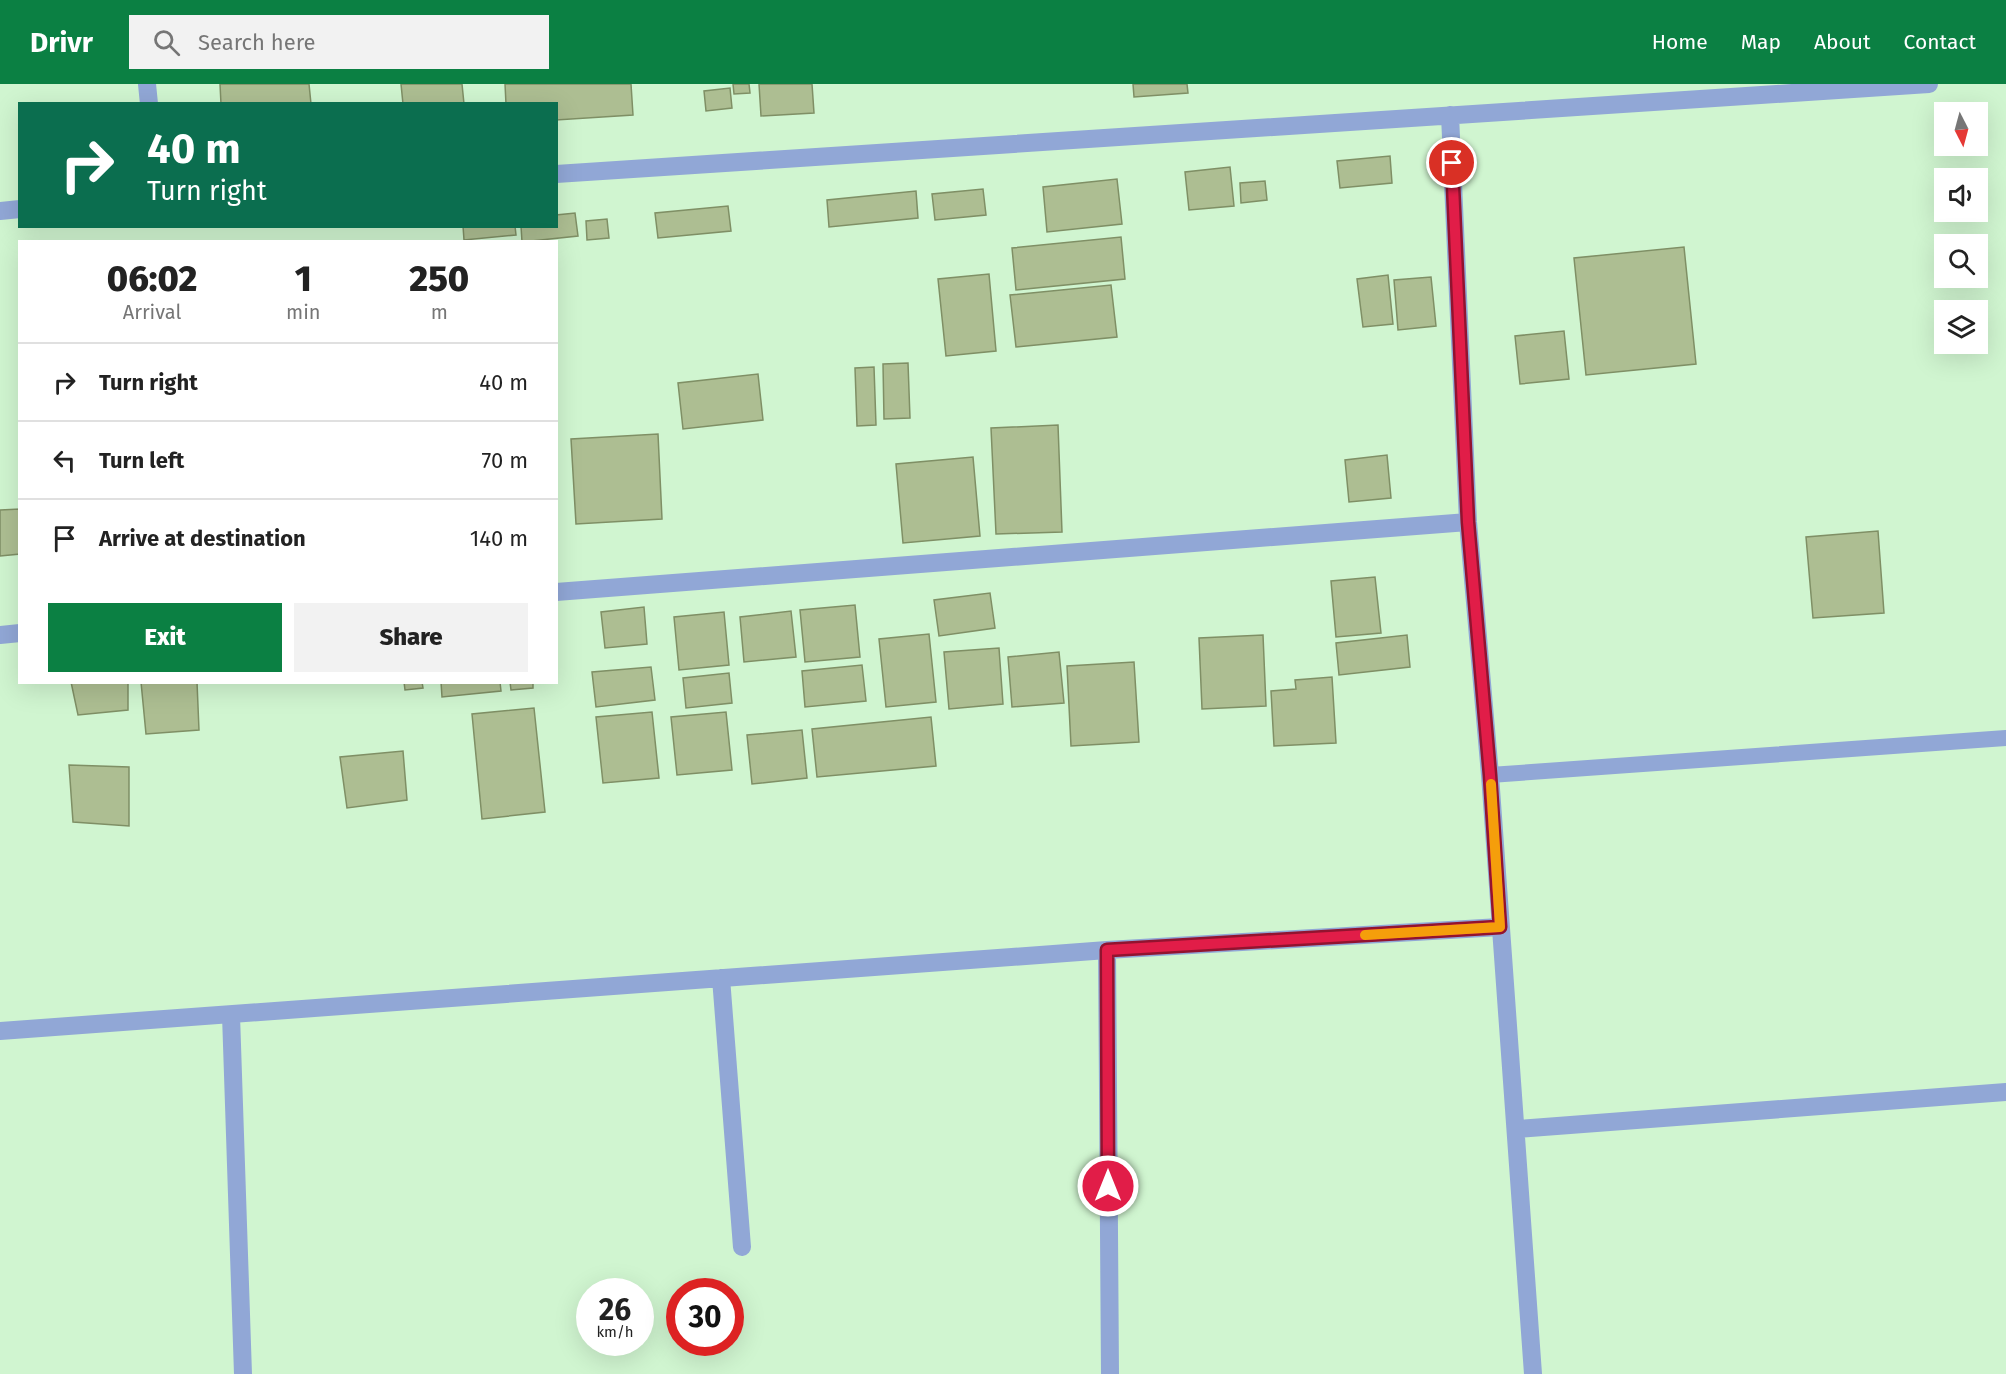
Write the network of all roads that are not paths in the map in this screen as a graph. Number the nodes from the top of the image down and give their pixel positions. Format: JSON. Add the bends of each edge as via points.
{"nodes":[{"id":1,"x":147,"y":84,"type":"edge"},
{"id":2,"x":1929,"y":84,"type":"edge"},
{"id":3,"x":149,"y":102,"type":"edge"},
{"id":4,"x":1450,"y":115,"type":"junction"},
{"id":5,"x":558,"y":174,"type":"edge"},
{"id":6,"x":18,"y":209,"type":"edge"},
{"id":7,"x":0,"y":211,"type":"edge"},
{"id":8,"x":1468,"y":522,"type":"junction"},
{"id":9,"x":558,"y":592,"type":"edge"},
{"id":10,"x":18,"y":633,"type":"edge"},
{"id":11,"x":0,"y":635,"type":"edge"},
{"id":12,"x":2006,"y":738,"type":"edge"},
{"id":13,"x":1490,"y":775,"type":"junction"},
{"id":14,"x":1500,"y":927,"type":"junction"},
{"id":15,"x":1107,"y":950,"type":"junction"},
{"id":16,"x":721,"y":978,"type":"junction"},
{"id":17,"x":231,"y":1015,"type":"junction"},
{"id":18,"x":0,"y":1031,"type":"edge"},
{"id":19,"x":2006,"y":1092,"type":"edge"},
{"id":20,"x":1517,"y":1129,"type":"junction"},
{"id":21,"x":742,"y":1247,"type":"dead end"},
{"id":22,"x":243,"y":1374,"type":"edge"},
{"id":23,"x":1110,"y":1374,"type":"edge"},
{"id":24,"x":1533,"y":1374,"type":"edge"}],
"edges":[{"from":1,"to":3,"type":"street"},
{"from":2,"to":4,"type":"street"},
{"from":4,"to":5,"type":"street"},
{"from":4,"to":8,"type":"street"},
{"from":6,"to":7,"type":"street"},
{"from":8,"to":9,"type":"street"},
{"from":8,"to":13,"type":"street"},
{"from":10,"to":11,"type":"street"},
{"from":12,"to":13,"type":"lane"},
{"from":13,"to":14,"type":"street"},
{"from":14,"to":15,"type":"street"},
{"from":14,"to":20,"type":"street"},
{"from":15,"to":16,"type":"street"},
{"from":15,"to":23,"type":"street"},
{"from":16,"to":17,"type":"street"},
{"from":16,"to":21,"type":"street"},
{"from":17,"to":18,"type":"street"},
{"from":17,"to":22,"type":"street"},
{"from":19,"to":20,"type":"street"},
{"from":20,"to":24,"type":"street"}]}
